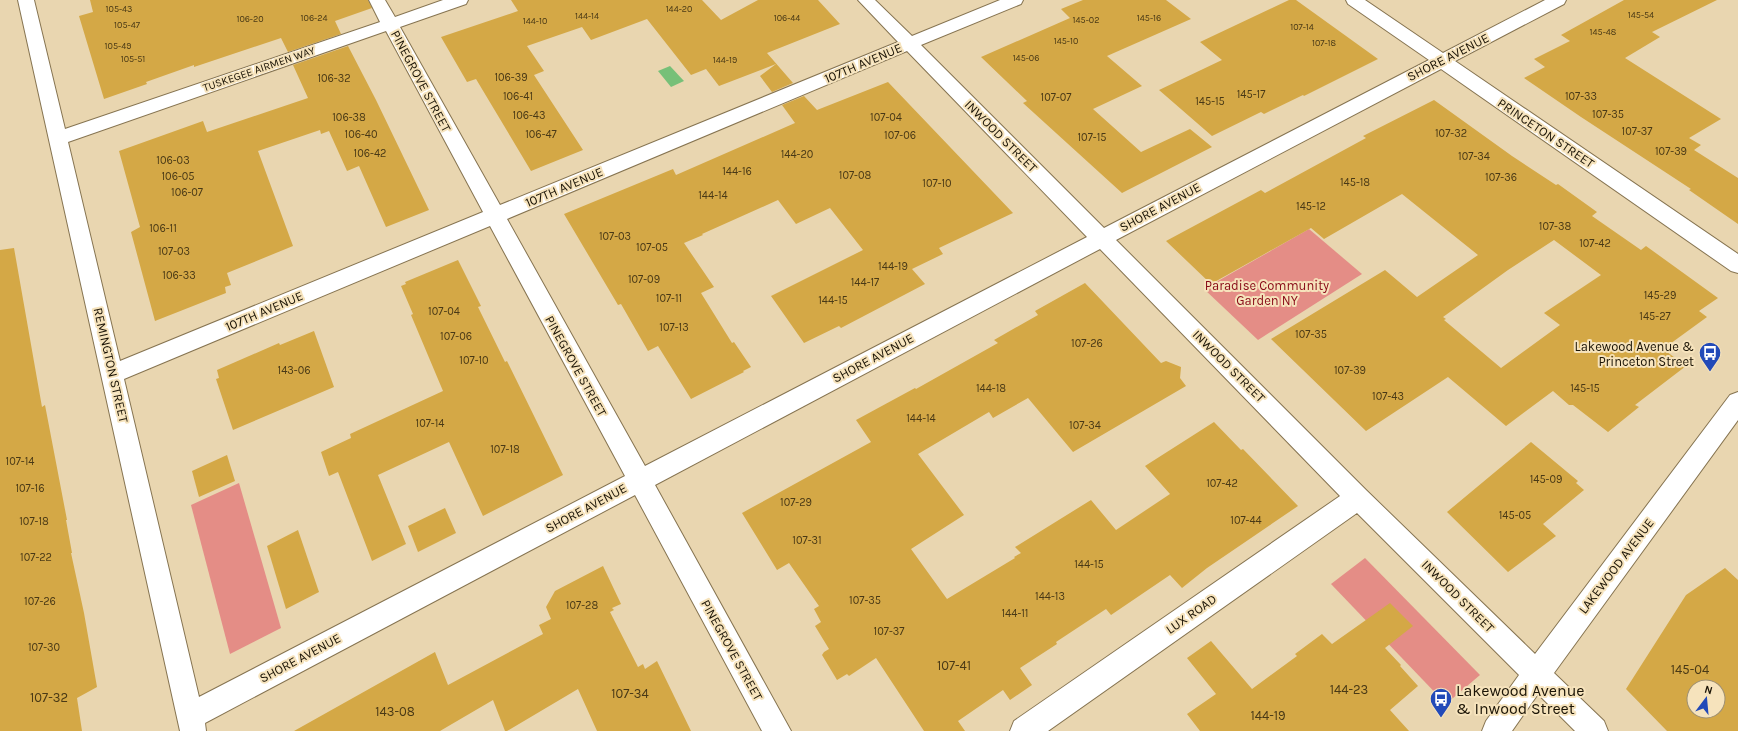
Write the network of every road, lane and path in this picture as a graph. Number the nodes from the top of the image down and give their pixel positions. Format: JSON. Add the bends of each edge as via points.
{"nodes":[{"id":1,"x":26,"y":0,"type":"edge"},
{"id":2,"x":377,"y":0,"type":"edge"},
{"id":3,"x":460,"y":0,"type":"edge"},
{"id":4,"x":866,"y":0,"type":"edge"},
{"id":5,"x":1015,"y":0,"type":"edge"},
{"id":6,"x":1354,"y":0,"type":"edge"},
{"id":7,"x":1558,"y":0,"type":"edge"},
{"id":8,"x":390,"y":24,"type":"junction"},
{"id":9,"x":909,"y":44,"type":"junction"},
{"id":10,"x":1440,"y":61,"type":"junction"},
{"id":11,"x":59,"y":138,"type":"junction"},
{"id":12,"x":494,"y":216,"type":"junction"},
{"id":13,"x":1102,"y":238,"type":"junction"},
{"id":14,"x":1738,"y":265,"type":"edge"},
{"id":15,"x":113,"y":374,"type":"junction"},
{"id":16,"x":1738,"y":402,"type":"edge"},
{"id":17,"x":639,"y":480,"type":"junction"},
{"id":18,"x":1358,"y":498,"type":"junction"},
{"id":19,"x":1536,"y":674,"type":"junction"},
{"id":20,"x":192,"y":724,"type":"edge"},
{"id":21,"x":777,"y":731,"type":"edge"},
{"id":22,"x":1024,"y":731,"type":"edge"},
{"id":23,"x":1496,"y":731,"type":"edge"},
{"id":24,"x":1594,"y":731,"type":"edge"}],
"edges":[{"from":1,"to":11,"type":"street","name":"REMINGTON STREET"},
{"from":2,"to":8,"type":"street","name":"PINEGROVE STREET"},
{"from":3,"to":8,"type":"street","name":"TUSKEGEE AIRMEN WAY"},
{"from":4,"to":9,"type":"street","name":"INWOOD STREET"},
{"from":5,"to":9,"type":"street","name":"107TH AVENUE"},
{"from":6,"to":10,"type":"street","name":"PRINCETON STREET"},
{"from":7,"to":10,"type":"street","name":"SHORE AVENUE"},
{"from":8,"to":11,"type":"street","name":"TUSKEGEE AIRMEN WAY"},
{"from":8,"to":12,"type":"street","name":"PINEGROVE STREET"},
{"from":9,"to":12,"type":"street","name":"107TH AVENUE"},
{"from":9,"to":13,"type":"street","name":"INWOOD STREET"},
{"from":10,"to":13,"type":"street","name":"SHORE AVENUE"},
{"from":10,"to":14,"type":"street","name":"PRINCETON STREET"},
{"from":11,"to":15,"type":"street","name":"REMINGTON STREET"},
{"from":12,"to":15,"type":"street","name":"107TH AVENUE"},
{"from":12,"to":17,"type":"street","name":"PINEGROVE STREET"},
{"from":13,"to":17,"type":"street","name":"SHORE AVENUE"},
{"from":13,"to":18,"type":"street","name":"INWOOD STREET"},
{"from":15,"to":20,"type":"street","name":"REMINGTON STREET"},
{"from":16,"to":19,"type":"street","name":"LAKEWOOD AVENUE"},
{"from":17,"to":20,"type":"street","name":"SHORE AVENUE"},
{"from":17,"to":21,"type":"street","name":"PINEGROVE STREET"},
{"from":18,"to":19,"type":"street","name":"INWOOD STREET"},
{"from":18,"to":22,"type":"street","name":"LUX ROAD"},
{"from":19,"to":23,"type":"street","name":"LAKEWOOD AVENUE"},
{"from":19,"to":24,"type":"street","name":"INWOOD STREET"}]}
